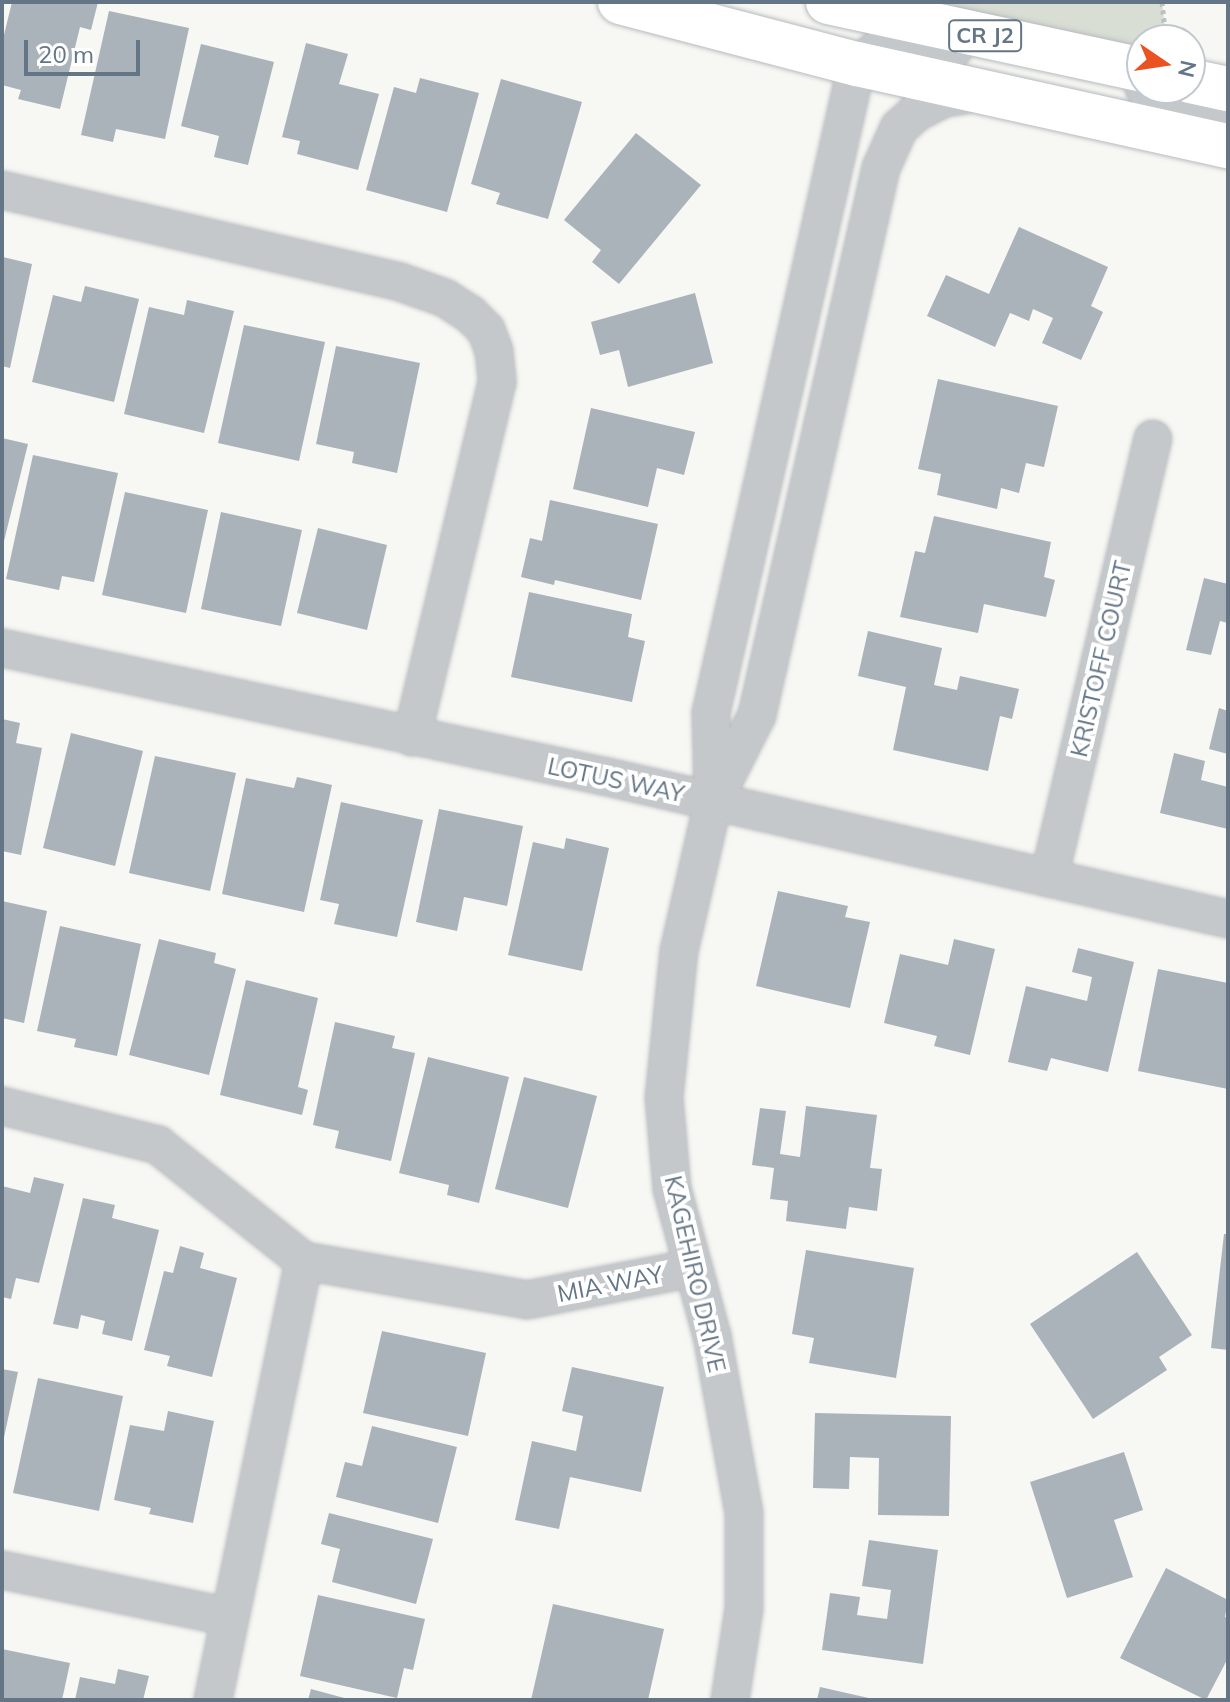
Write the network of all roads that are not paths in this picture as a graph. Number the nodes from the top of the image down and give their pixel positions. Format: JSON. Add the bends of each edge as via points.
{"nodes":[{"id":1,"x":620,"y":2,"type":"edge"},
{"id":2,"x":828,"y":2,"type":"edge"},
{"id":3,"x":857,"y":64,"type":"junction"},
{"id":4,"x":1126,"y":67,"type":"edge"},
{"id":5,"x":1126,"y":84,"type":"edge"},
{"id":6,"x":1206,"y":84,"type":"edge"},
{"id":7,"x":1228,"y":89,"type":"edge"},
{"id":8,"x":988,"y":92,"type":"junction"},
{"id":9,"x":1206,"y":102,"type":"edge"},
{"id":10,"x":1228,"y":107,"type":"edge"},
{"id":11,"x":1228,"y":146,"type":"edge"},
{"id":12,"x":2,"y":190,"type":"edge"},
{"id":13,"x":1153,"y":439,"type":"dead end"},
{"id":14,"x":2,"y":648,"type":"edge"},
{"id":15,"x":412,"y":737,"type":"junction"},
{"id":16,"x":713,"y":802,"type":"junction"},
{"id":17,"x":1049,"y":878,"type":"junction"},
{"id":18,"x":1228,"y":919,"type":"edge"},
{"id":19,"x":2,"y":1106,"type":"edge"},
{"id":20,"x":304,"y":1261,"type":"junction"},
{"id":21,"x":693,"y":1268,"type":"junction"},
{"id":22,"x":2,"y":1570,"type":"edge"},
{"id":23,"x":228,"y":1617,"type":"junction"},
{"id":24,"x":213,"y":1700,"type":"edge"},
{"id":25,"x":730,"y":1700,"type":"edge"}],
"edges":[{"from":1,"to":3,"type":"main road"},
{"from":2,"to":4,"type":"main road","number":"CR J2"},
{"from":3,"to":5,"type":"street","via":[[881,47],[920,42]]},
{"from":3,"to":8,"type":"main road"},
{"from":3,"to":16,"type":"street","via":[[711,713]]},
{"from":6,"to":7,"type":"main road"},
{"from":8,"to":11,"type":"main road"},
{"from":8,"to":16,"type":"street","via":[[945,98],[917,112],[899,128],[881,168],[757,715]]},
{"from":9,"to":10,"type":"street"},
{"from":12,"to":15,"type":"street","via":[[400,282],[445,298],[486,330],[497,382]]},
{"from":13,"to":17,"type":"street","name":"KRISTOFF COURT"},
{"from":14,"to":15,"type":"street","name":"LOTUS WAY"},
{"from":15,"to":16,"type":"street","name":"LOTUS WAY"},
{"from":16,"to":17,"type":"street","name":"LOTUS WAY"},
{"from":16,"to":21,"type":"street","name":"KAGEHIRO DRIVE","via":[[679,951],[664,1098],[672,1189]]},
{"from":17,"to":18,"type":"street","name":"LOTUS WAY"},
{"from":19,"to":20,"type":"street","via":[[158,1145]]},
{"from":20,"to":21,"type":"street","name":"MIA WAY","via":[[527,1300]]},
{"from":20,"to":23,"type":"street"},
{"from":21,"to":25,"type":"street","name":"KAGEHIRO DRIVE","via":[[712,1336],[744,1513],[744,1609]]},
{"from":22,"to":23,"type":"street"},
{"from":23,"to":24,"type":"street"}]}
